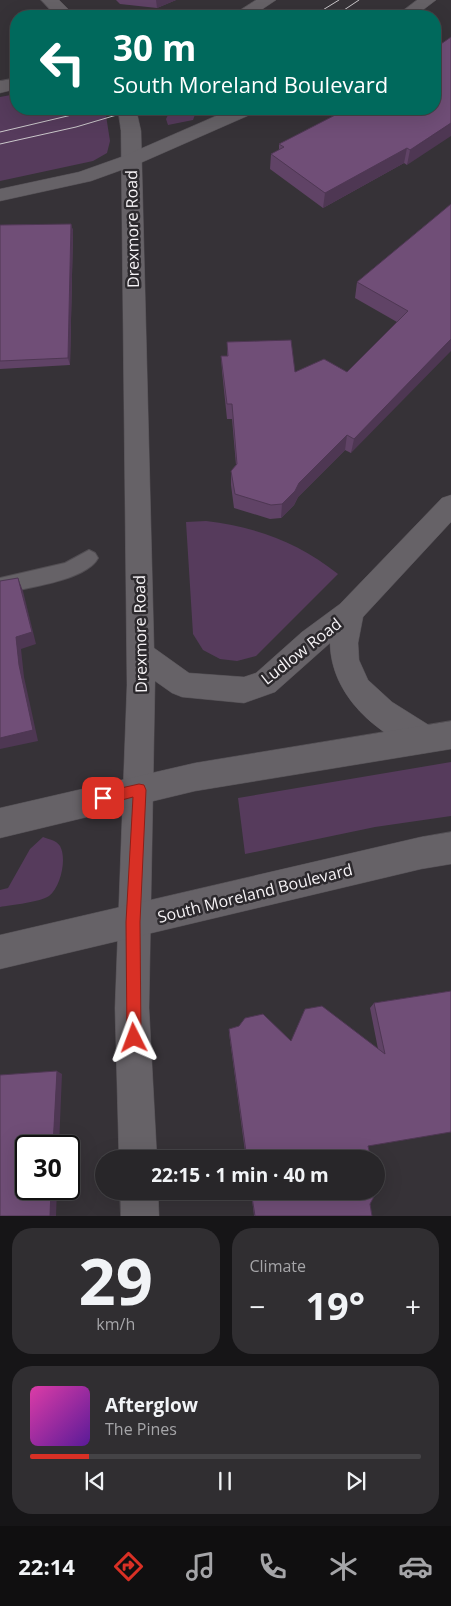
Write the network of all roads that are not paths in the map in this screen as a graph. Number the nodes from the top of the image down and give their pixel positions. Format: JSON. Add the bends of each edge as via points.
{"nodes":[{"id":1,"x":48,"y":0,"type":"edge"},
{"id":2,"x":268,"y":0,"type":"edge"},
{"id":3,"x":428,"y":0,"type":"edge"},
{"id":4,"x":59,"y":10,"type":"edge"},
{"id":5,"x":250,"y":10,"type":"edge"},
{"id":6,"x":413,"y":10,"type":"edge"},
{"id":7,"x":128,"y":115,"type":"edge"},
{"id":8,"x":233,"y":115,"type":"edge"},
{"id":9,"x":131,"y":160,"type":"junction"},
{"id":10,"x":0,"y":195,"type":"edge"},
{"id":11,"x":451,"y":505,"type":"edge"},
{"id":12,"x":89,"y":558,"type":"dead end"},
{"id":13,"x":0,"y":586,"type":"edge"},
{"id":14,"x":350,"y":612,"type":"junction"},
{"id":15,"x":141,"y":654,"type":"junction"},
{"id":16,"x":437,"y":737,"type":"edge"},
{"id":17,"x":139,"y":790,"type":"junction"},
{"id":18,"x":0,"y":823,"type":"edge"},
{"id":19,"x":451,"y":848,"type":"edge"},
{"id":20,"x":133,"y":922,"type":"junction"},
{"id":21,"x":0,"y":952,"type":"edge"},
{"id":22,"x":138,"y":1150,"type":"edge"},
{"id":23,"x":139,"y":1200,"type":"edge"},
{"id":24,"x":140,"y":1216,"type":"edge"}],
"edges":[{"from":1,"to":4,"type":"street"},
{"from":2,"to":5,"type":"street"},
{"from":3,"to":6,"type":"street"},
{"from":7,"to":9,"type":"street","name":"Drexmore Road"},
{"from":8,"to":9,"type":"street"},
{"from":9,"to":10,"type":"street","via":[[84,177]]},
{"from":9,"to":15,"type":"street","name":"Drexmore Road"},
{"from":11,"to":14,"type":"street","name":"Ludlow Road"},
{"from":12,"to":13,"type":"lane","via":[[70,570]]},
{"from":14,"to":15,"type":"street","name":"Ludlow Road","via":[[265,683],[244,690],[182,684]]},
{"from":14,"to":16,"type":"street","name":"Ludlow Road","via":[[344,644],[345,662],[357,689],[377,709]]},
{"from":15,"to":17,"type":"street","name":"Drexmore Road"},
{"from":16,"to":17,"type":"street","via":[[195,777]]},
{"from":17,"to":18,"type":"street"},
{"from":17,"to":20,"type":"street","name":"Drexmore Road"},
{"from":19,"to":20,"type":"street","name":"South Moreland Boulevard"},
{"from":20,"to":21,"type":"street","name":"South Moreland Boulevard"},
{"from":20,"to":22,"type":"street","name":"Drexmore Road","via":[[132,1008]]},
{"from":23,"to":24,"type":"street"}]}
